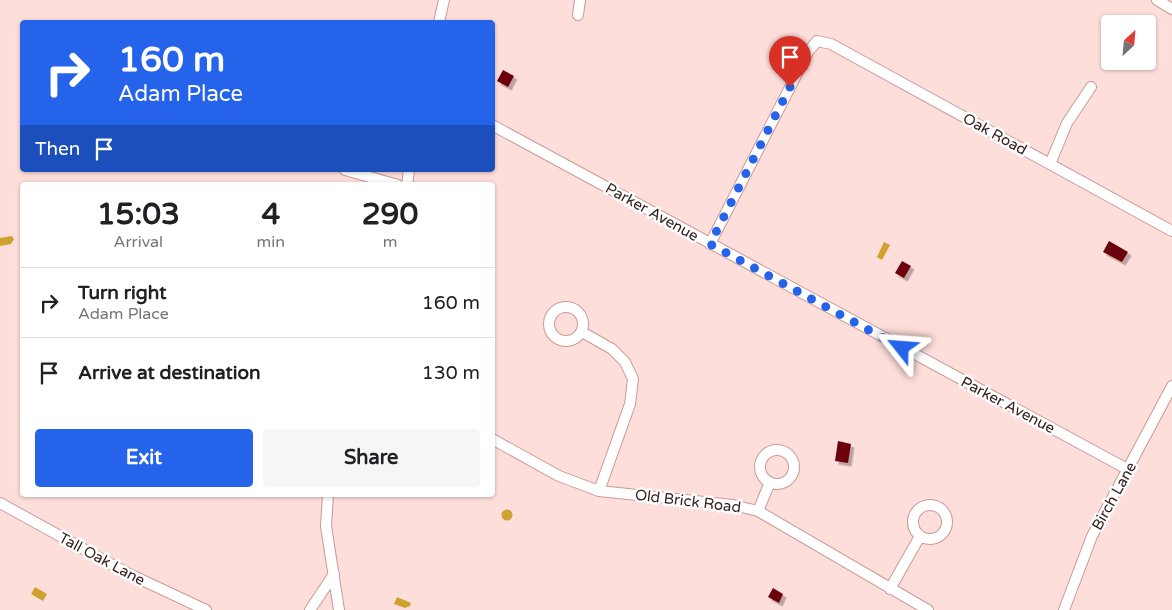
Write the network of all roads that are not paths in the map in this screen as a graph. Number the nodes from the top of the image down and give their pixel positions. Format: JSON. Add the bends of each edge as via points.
{"nodes":[{"id":1,"x":444,"y":0,"type":"edge"},
{"id":2,"x":580,"y":0,"type":"edge"},
{"id":3,"x":1157,"y":0,"type":"edge"},
{"id":4,"x":1172,"y":9,"type":"edge"},
{"id":5,"x":578,"y":14,"type":"dead end"},
{"id":6,"x":439,"y":20,"type":"edge"},
{"id":7,"x":1091,"y":87,"type":"dead end"},
{"id":8,"x":495,"y":127,"type":"edge"},
{"id":9,"x":1050,"y":164,"type":"junction"},
{"id":10,"x":353,"y":172,"type":"edge"},
{"id":11,"x":388,"y":182,"type":"edge"},
{"id":12,"x":1172,"y":231,"type":"edge"},
{"id":13,"x":710,"y":244,"type":"junction"},
{"id":14,"x":582,"y":332,"type":"dead end"},
{"id":15,"x":1172,"y":386,"type":"edge"},
{"id":16,"x":495,"y":441,"type":"edge"},
{"id":17,"x":1129,"y":470,"type":"junction"},
{"id":18,"x":770,"y":482,"type":"dead end"},
{"id":19,"x":599,"y":491,"type":"junction"},
{"id":20,"x":328,"y":497,"type":"edge"},
{"id":21,"x":0,"y":503,"type":"edge"},
{"id":22,"x":758,"y":511,"type":"junction"},
{"id":23,"x":920,"y":536,"type":"dead end"},
{"id":24,"x":334,"y":574,"type":"junction"},
{"id":25,"x":890,"y":589,"type":"junction"},
{"id":26,"x":206,"y":610,"type":"edge"},
{"id":27,"x":310,"y":610,"type":"edge"},
{"id":28,"x":339,"y":610,"type":"edge"},
{"id":29,"x":928,"y":610,"type":"edge"},
{"id":30,"x":1064,"y":610,"type":"edge"}],
"edges":[{"from":1,"to":6,"type":"street"},
{"from":2,"to":5,"type":"street"},
{"from":3,"to":4,"type":"street"},
{"from":7,"to":9,"type":"street","via":[[1067,123]]},
{"from":8,"to":13,"type":"street","name":"Parker Avenue"},
{"from":9,"to":12,"type":"street","name":"Oak Road"},
{"from":9,"to":13,"type":"street","name":"Oak Road","via":[[831,44],[817,41],[808,52]]},
{"from":10,"to":11,"type":"street"},
{"from":13,"to":17,"type":"street","name":"Parker Avenue"},
{"from":14,"to":19,"type":"street","via":[[612,349],[625,362],[633,379],[630,404]]},
{"from":15,"to":17,"type":"street","name":"Birch Lane"},
{"from":16,"to":19,"type":"street","name":"Old Brick Road","via":[[559,476]]},
{"from":17,"to":30,"type":"street","name":"Birch Lane","via":[[1092,536]]},
{"from":18,"to":22,"type":"street"},
{"from":19,"to":22,"type":"street","name":"Old Brick Road","via":[[733,505]]},
{"from":20,"to":24,"type":"street","via":[[326,526]]},
{"from":21,"to":26,"type":"street","name":"Tall Oak Lane","via":[[127,573]]},
{"from":22,"to":25,"type":"street","name":"Old Brick Road"},
{"from":23,"to":25,"type":"street"},
{"from":24,"to":27,"type":"street"},
{"from":24,"to":28,"type":"street"},
{"from":25,"to":29,"type":"street","name":"Old Brick Road"}]}
